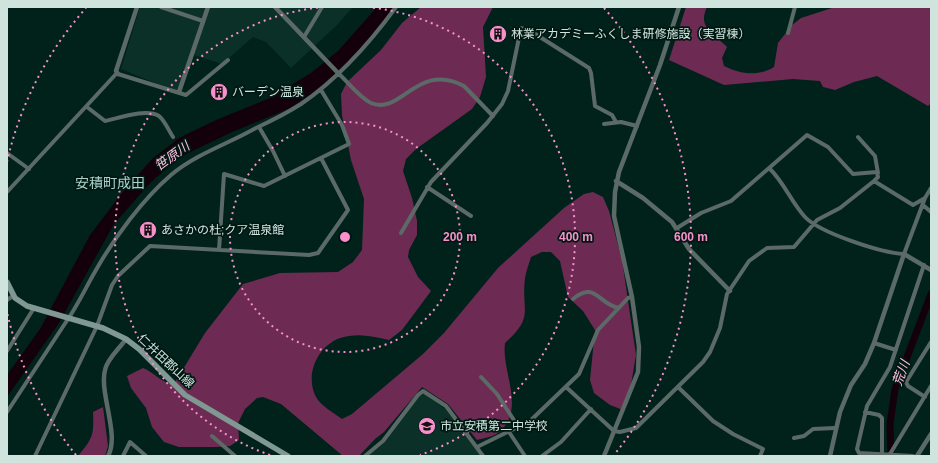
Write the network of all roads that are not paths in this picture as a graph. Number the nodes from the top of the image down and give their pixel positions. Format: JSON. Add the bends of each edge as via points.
{"nodes":[{"id":1,"x":137,"y":7,"type":"edge"},
{"id":2,"x":161,"y":7,"type":"edge"},
{"id":3,"x":208,"y":7,"type":"edge"},
{"id":4,"x":275,"y":7,"type":"edge"},
{"id":5,"x":322,"y":7,"type":"edge"},
{"id":6,"x":396,"y":7,"type":"edge"},
{"id":7,"x":679,"y":7,"type":"edge"},
{"id":8,"x":795,"y":7,"type":"edge"},
{"id":9,"x":203,"y":21,"type":"junction"},
{"id":10,"x":788,"y":33,"type":"dead end"},
{"id":11,"x":304,"y":37,"type":"junction"},
{"id":12,"x":228,"y":60,"type":"dead end"},
{"id":13,"x":339,"y":73,"type":"junction"},
{"id":14,"x":117,"y":74,"type":"junction"},
{"id":15,"x":321,"y":90,"type":"junction"},
{"id":16,"x":179,"y":92,"type":"junction"},
{"id":17,"x":87,"y":107,"type":"junction"},
{"id":18,"x":493,"y":116,"type":"junction"},
{"id":19,"x":616,"y":122,"type":"junction"},
{"id":20,"x":604,"y":124,"type":"dead end"},
{"id":21,"x":637,"y":126,"type":"junction"},
{"id":22,"x":259,"y":127,"type":"junction"},
{"id":23,"x":858,"y":136,"type":"dead end"},
{"id":24,"x":173,"y":137,"type":"dead end"},
{"id":25,"x":7,"y":153,"type":"edge"},
{"id":26,"x":321,"y":158,"type":"junction"},
{"id":27,"x":769,"y":168,"type":"junction"},
{"id":28,"x":29,"y":169,"type":"junction"},
{"id":29,"x":878,"y":174,"type":"junction"},
{"id":30,"x":286,"y":176,"type":"junction"},
{"id":31,"x":616,"y":181,"type":"junction"},
{"id":32,"x":874,"y":181,"type":"junction"},
{"id":33,"x":427,"y":187,"type":"junction"},
{"id":34,"x":931,"y":188,"type":"edge"},
{"id":35,"x":7,"y":192,"type":"edge"},
{"id":36,"x":925,"y":198,"type":"junction"},
{"id":37,"x":923,"y":205,"type":"junction"},
{"id":38,"x":931,"y":212,"type":"edge"},
{"id":39,"x":471,"y":216,"type":"dead end"},
{"id":40,"x":813,"y":224,"type":"junction"},
{"id":41,"x":677,"y":228,"type":"junction"},
{"id":42,"x":401,"y":234,"type":"dead end"},
{"id":43,"x":219,"y":250,"type":"junction"},
{"id":44,"x":904,"y":254,"type":"junction"},
{"id":45,"x":924,"y":265,"type":"junction"},
{"id":46,"x":931,"y":270,"type":"edge"},
{"id":47,"x":7,"y":282,"type":"edge"},
{"id":48,"x":730,"y":290,"type":"junction"},
{"id":49,"x":14,"y":296,"type":"junction"},
{"id":50,"x":632,"y":297,"type":"junction"},
{"id":51,"x":573,"y":299,"type":"dead end"},
{"id":52,"x":7,"y":300,"type":"edge"},
{"id":53,"x":36,"y":308,"type":"junction"},
{"id":54,"x":619,"y":308,"type":"junction"},
{"id":55,"x":69,"y":317,"type":"junction"},
{"id":56,"x":98,"y":326,"type":"junction"},
{"id":57,"x":126,"y":339,"type":"junction"},
{"id":58,"x":931,"y":342,"type":"edge"},
{"id":59,"x":874,"y":343,"type":"junction"},
{"id":60,"x":896,"y":350,"type":"junction"},
{"id":61,"x":7,"y":351,"type":"edge"},
{"id":62,"x":481,"y":377,"type":"dead end"},
{"id":63,"x":931,"y":386,"type":"edge"},
{"id":64,"x":566,"y":387,"type":"junction"},
{"id":65,"x":678,"y":387,"type":"junction"},
{"id":66,"x":924,"y":397,"type":"junction"},
{"id":67,"x":591,"y":409,"type":"junction"},
{"id":68,"x":7,"y":412,"type":"edge"},
{"id":69,"x":865,"y":412,"type":"junction"},
{"id":70,"x":519,"y":428,"type":"junction"},
{"id":71,"x":835,"y":428,"type":"junction"},
{"id":72,"x":614,"y":431,"type":"junction"},
{"id":73,"x":509,"y":432,"type":"junction"},
{"id":74,"x":931,"y":434,"type":"edge"},
{"id":75,"x":212,"y":436,"type":"dead end"},
{"id":76,"x":794,"y":438,"type":"dead end"},
{"id":77,"x":477,"y":447,"type":"junction"},
{"id":78,"x":882,"y":454,"type":"junction"},
{"id":79,"x":890,"y":454,"type":"junction"},
{"id":80,"x":35,"y":456,"type":"edge"},
{"id":81,"x":108,"y":456,"type":"edge"},
{"id":82,"x":123,"y":456,"type":"edge"},
{"id":83,"x":146,"y":456,"type":"edge"},
{"id":84,"x":234,"y":456,"type":"edge"},
{"id":85,"x":288,"y":456,"type":"edge"},
{"id":86,"x":365,"y":456,"type":"edge"},
{"id":87,"x":483,"y":456,"type":"edge"},
{"id":88,"x":525,"y":456,"type":"edge"},
{"id":89,"x":542,"y":456,"type":"edge"},
{"id":90,"x":604,"y":456,"type":"edge"},
{"id":91,"x":760,"y":456,"type":"edge"},
{"id":92,"x":830,"y":456,"type":"edge"},
{"id":93,"x":914,"y":456,"type":"edge"},
{"id":94,"x":917,"y":456,"type":"edge"}],
"edges":[{"from":1,"to":14,"type":"street"},
{"from":2,"to":9,"type":"street"},
{"from":3,"to":9,"type":"street"},
{"from":4,"to":11,"type":"street"},
{"from":5,"to":11,"type":"street"},
{"from":6,"to":13,"type":"street","via":[[371,40]]},
{"from":7,"to":21,"type":"street"},
{"from":8,"to":10,"type":"street"},
{"from":9,"to":16,"type":"street"},
{"from":11,"to":13,"type":"street"},
{"from":12,"to":16,"type":"street","via":[[188,95]]},
{"from":13,"to":15,"type":"street"},
{"from":13,"to":18,"type":"street","via":[[364,99],[385,105],[430,80],[458,83]]},
{"from":14,"to":16,"type":"street","via":[[175,93]]},
{"from":14,"to":17,"type":"street"},
{"from":15,"to":22,"type":"street"},
{"from":15,"to":26,"type":"street","via":[[341,122],[349,142]]},
{"from":17,"to":24,"type":"street","via":[[105,121],[137,114],[157,115]]},
{"from":17,"to":28,"type":"street"},
{"from":18,"to":19,"type":"street","via":[[507,94],[521,28],[532,32],[589,68],[592,73],[595,106],[612,115]]},
{"from":18,"to":33,"type":"street"},
{"from":19,"to":20,"type":"street"},
{"from":19,"to":21,"type":"street"},
{"from":21,"to":31,"type":"street"},
{"from":22,"to":30,"type":"street"},
{"from":22,"to":55,"type":"street","via":[[192,160],[170,175],[130,218],[96,269]]},
{"from":23,"to":29,"type":"street","via":[[875,156]]},
{"from":25,"to":28,"type":"street"},
{"from":26,"to":30,"type":"street"},
{"from":26,"to":43,"type":"street","via":[[348,208],[318,253],[309,255]]},
{"from":27,"to":29,"type":"street","via":[[807,135],[830,148],[853,174],[873,171]]},
{"from":27,"to":40,"type":"street","via":[[781,180],[801,213]]},
{"from":27,"to":41,"type":"street","via":[[732,201],[701,213]]},
{"from":28,"to":35,"type":"street"},
{"from":29,"to":32,"type":"street"},
{"from":30,"to":43,"type":"street","via":[[264,186],[224,174]]},
{"from":31,"to":41,"type":"street","via":[[643,198]]},
{"from":31,"to":50,"type":"street","via":[[614,216]]},
{"from":32,"to":36,"type":"street","via":[[913,205]]},
{"from":32,"to":40,"type":"street","via":[[843,206]]},
{"from":33,"to":39,"type":"street"},
{"from":33,"to":42,"type":"street"},
{"from":34,"to":36,"type":"street"},
{"from":36,"to":37,"type":"street"},
{"from":37,"to":38,"type":"street"},
{"from":37,"to":44,"type":"street"},
{"from":40,"to":44,"type":"street","via":[[877,249]]},
{"from":40,"to":48,"type":"street","via":[[794,246],[769,247],[757,255],[745,267]]},
{"from":41,"to":48,"type":"street","via":[[689,249]]},
{"from":43,"to":56,"type":"street","via":[[146,247],[114,281]]},
{"from":44,"to":45,"type":"street"},
{"from":44,"to":59,"type":"street"},
{"from":45,"to":46,"type":"street"},
{"from":45,"to":60,"type":"street"},
{"from":47,"to":49,"type":"main road","name":"仁井田郡山線"},
{"from":48,"to":65,"type":"street","via":[[726,298],[722,324],[710,352]]},
{"from":49,"to":52,"type":"street"},
{"from":49,"to":53,"type":"main road","name":"仁井田郡山線","via":[[24,304]]},
{"from":50,"to":54,"type":"street"},
{"from":50,"to":72,"type":"street","via":[[638,372]]},
{"from":51,"to":54,"type":"street","via":[[582,292],[587,292],[612,308]]},
{"from":53,"to":55,"type":"main road","name":"仁井田郡山線"},
{"from":53,"to":61,"type":"street"},
{"from":54,"to":64,"type":"street","via":[[598,330],[579,374]]},
{"from":55,"to":56,"type":"main road","name":"仁井田郡山線"},
{"from":55,"to":68,"type":"street"},
{"from":56,"to":57,"type":"main road","name":"仁井田郡山線"},
{"from":56,"to":80,"type":"street"},
{"from":57,"to":81,"type":"street","via":[[105,370],[104,382],[112,444]]},
{"from":57,"to":85,"type":"main road","name":"仁井田郡山線","via":[[185,395]]},
{"from":58,"to":66,"type":"street","via":[[906,382],[907,386]]},
{"from":59,"to":60,"type":"street"},
{"from":59,"to":71,"type":"street","via":[[865,364],[851,385]]},
{"from":60,"to":69,"type":"street","via":[[887,373]]},
{"from":62,"to":70,"type":"street","via":[[497,394]]},
{"from":63,"to":66,"type":"street"},
{"from":64,"to":67,"type":"street"},
{"from":64,"to":70,"type":"street","via":[[534,418]]},
{"from":65,"to":72,"type":"street","via":[[636,428]]},
{"from":65,"to":91,"type":"street","via":[[713,421],[763,449]]},
{"from":66,"to":79,"type":"street"},
{"from":67,"to":72,"type":"street"},
{"from":67,"to":89,"type":"street","via":[[561,442]]},
{"from":69,"to":78,"type":"street","via":[[882,418]]},
{"from":69,"to":78,"type":"street","via":[[857,449],[859,453]]},
{"from":70,"to":73,"type":"street"},
{"from":71,"to":76,"type":"street","via":[[813,429],[804,436]]},
{"from":71,"to":92,"type":"street"},
{"from":72,"to":90,"type":"street"},
{"from":73,"to":77,"type":"street"},
{"from":73,"to":88,"type":"street"},
{"from":74,"to":94,"type":"street"},
{"from":75,"to":84,"type":"street"},
{"from":77,"to":86,"type":"street","via":[[446,406],[423,391],[382,441]]},
{"from":77,"to":87,"type":"street"},
{"from":78,"to":79,"type":"street"},
{"from":79,"to":93,"type":"street"},
{"from":82,"to":83,"type":"street","via":[[130,442]]}]}
